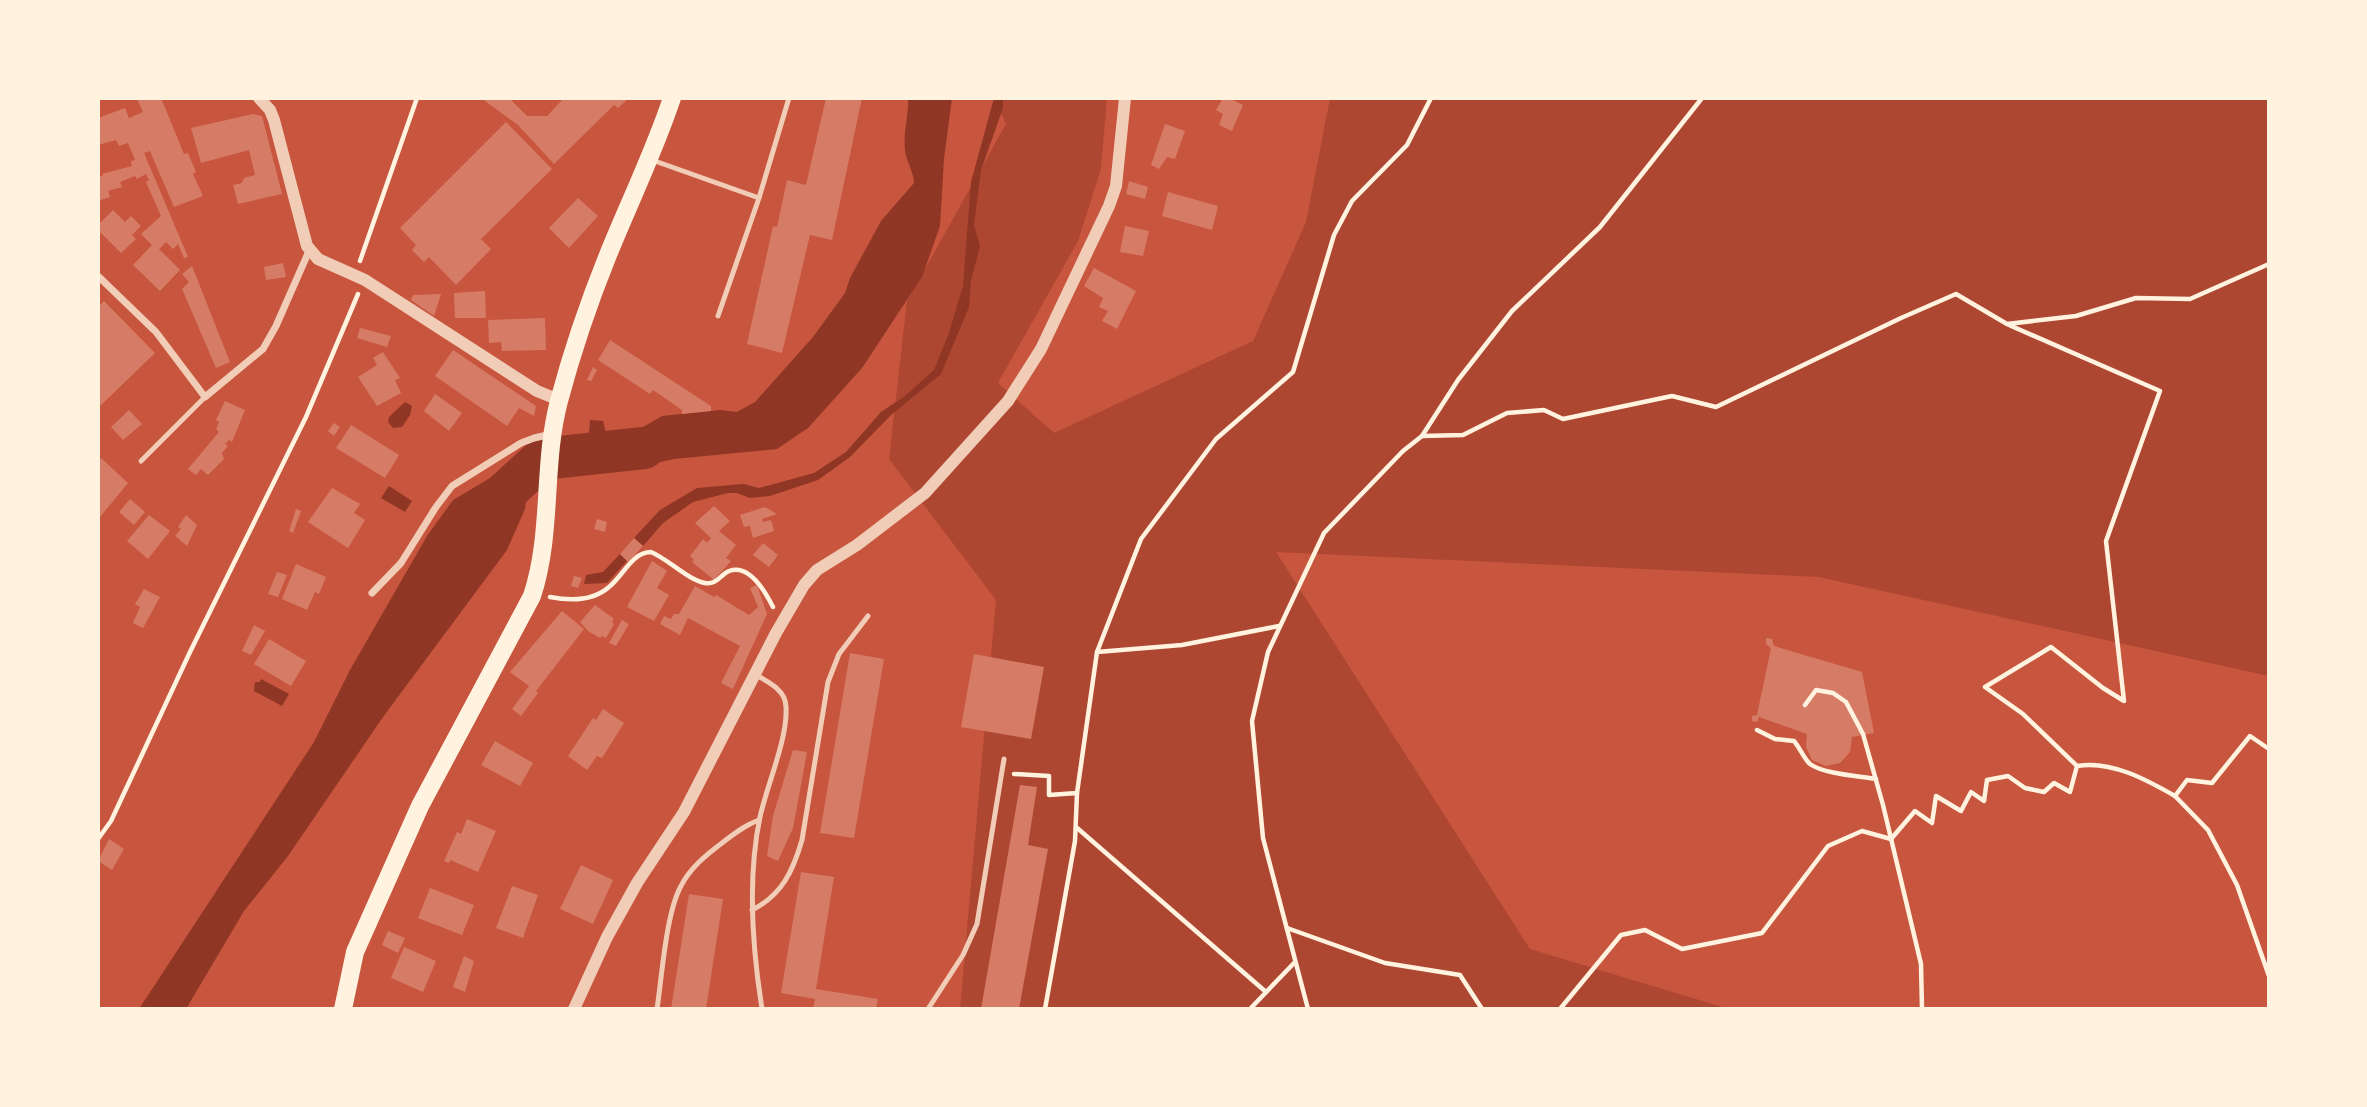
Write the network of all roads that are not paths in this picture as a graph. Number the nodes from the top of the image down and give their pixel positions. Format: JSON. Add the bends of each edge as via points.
{"nodes":[{"id":1,"x":260,"y":98,"type":"edge"},
{"id":2,"x":672,"y":98,"type":"edge"},
{"id":3,"x":789,"y":98,"type":"edge"},
{"id":4,"x":1125,"y":98,"type":"edge"},
{"id":5,"x":649,"y":159,"type":"junction"},
{"id":6,"x":759,"y":198,"type":"junction"},
{"id":7,"x":309,"y":251,"type":"junction"},
{"id":8,"x":98,"y":276,"type":"edge"},
{"id":9,"x":718,"y":316,"type":"dead end"},
{"id":10,"x":205,"y":397,"type":"junction"},
{"id":11,"x":559,"y":400,"type":"junction"},
{"id":12,"x":552,"y":441,"type":"junction"},
{"id":13,"x":141,"y":461,"type":"dead end"},
{"id":14,"x":372,"y":593,"type":"dead end"},
{"id":15,"x":868,"y":616,"type":"dead end"},
{"id":16,"x":754,"y":674,"type":"junction"},
{"id":17,"x":1004,"y":759,"type":"dead end"},
{"id":18,"x":759,"y":820,"type":"junction"},
{"id":19,"x":752,"y":910,"type":"junction"},
{"id":20,"x":343,"y":1009,"type":"edge"},
{"id":21,"x":574,"y":1009,"type":"edge"},
{"id":22,"x":657,"y":1009,"type":"edge"},
{"id":23,"x":762,"y":1009,"type":"edge"},
{"id":24,"x":928,"y":1009,"type":"edge"}],
"edges":[{"from":1,"to":7,"type":"street","via":[[274,120]]},
{"from":2,"to":5,"type":"main road"},
{"from":3,"to":6,"type":"lane"},
{"from":4,"to":16,"type":"street","via":[[1110,206],[1022,381],[925,493],[809,578]]},
{"from":5,"to":6,"type":"lane"},
{"from":5,"to":11,"type":"main road","via":[[596,285]]},
{"from":6,"to":9,"type":"lane"},
{"from":7,"to":10,"type":"street","via":[[263,349]]},
{"from":7,"to":11,"type":"street","via":[[365,280],[537,391]]},
{"from":8,"to":10,"type":"street","via":[[156,332]]},
{"from":10,"to":13,"type":"lane"},
{"from":11,"to":12,"type":"main road"},
{"from":12,"to":14,"type":"street","via":[[541,436],[521,443],[452,486],[401,563]]},
{"from":12,"to":20,"type":"main road","via":[[545,540],[534,591],[420,806],[355,952]]},
{"from":15,"to":19,"type":"lane","via":[[839,654],[828,682],[794,865],[774,895]]},
{"from":16,"to":18,"type":"lane","via":[[779,691],[786,708]]},
{"from":16,"to":21,"type":"street","via":[[684,812],[607,937]]},
{"from":17,"to":24,"type":"lane","via":[[977,924],[963,956]]},
{"from":18,"to":19,"type":"lane"},
{"from":18,"to":22,"type":"lane","via":[[713,849],[682,884],[673,908]]},
{"from":19,"to":23,"type":"lane"}]}
